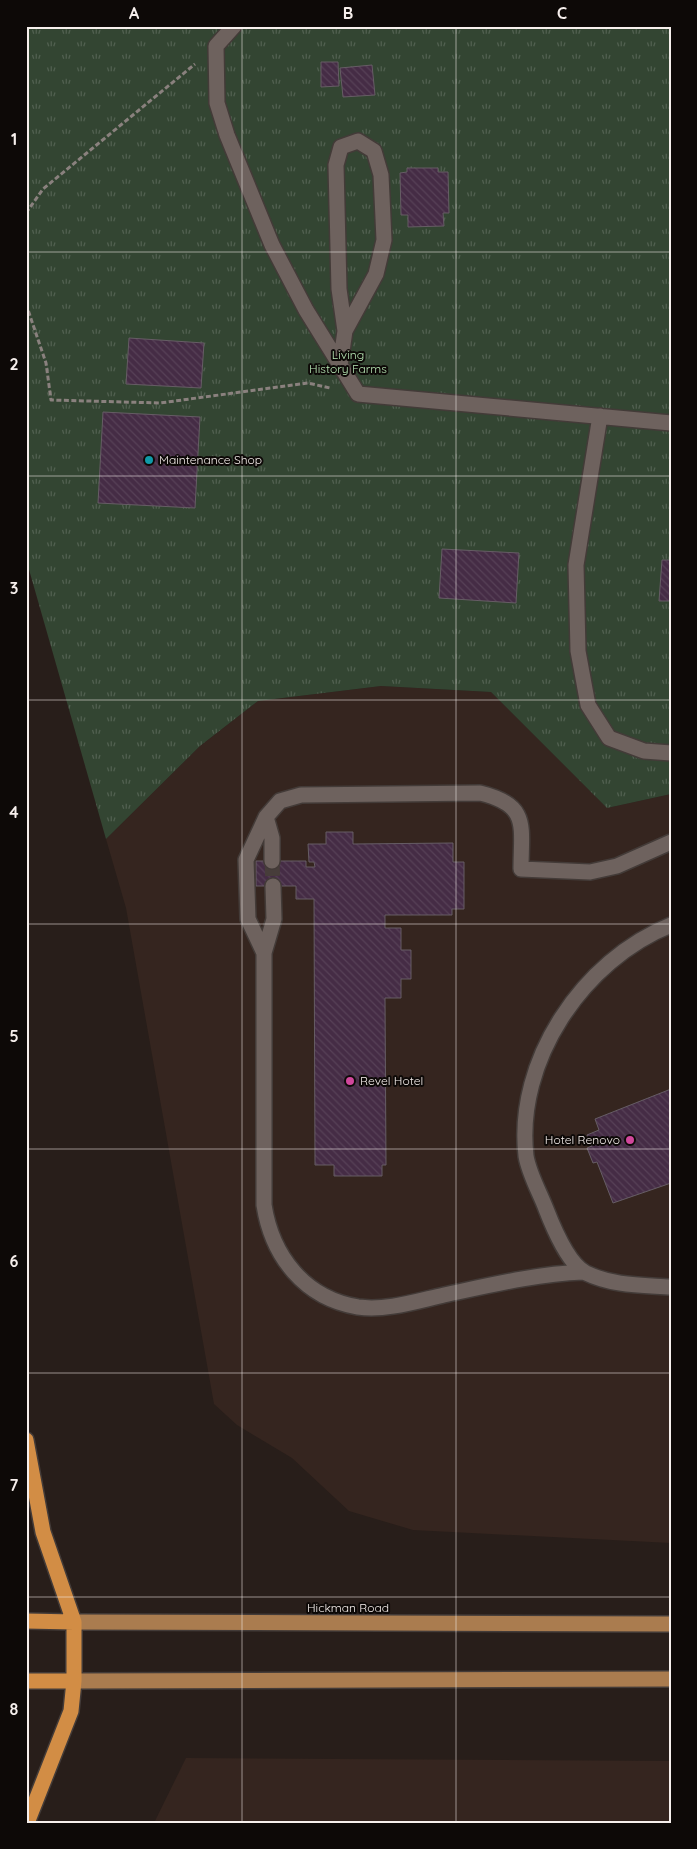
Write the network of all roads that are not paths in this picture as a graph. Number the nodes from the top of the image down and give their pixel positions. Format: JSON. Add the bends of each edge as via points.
{"nodes":[{"id":1,"x":234,"y":26,"type":"edge"},
{"id":2,"x":345,"y":331,"type":"junction"},
{"id":3,"x":340,"y":365,"type":"junction"},
{"id":4,"x":600,"y":416,"type":"junction"},
{"id":5,"x":671,"y":423,"type":"edge"},
{"id":6,"x":671,"y":753,"type":"edge"},
{"id":7,"x":266,"y":817,"type":"junction"},
{"id":8,"x":671,"y":842,"type":"edge"},
{"id":9,"x":272,"y":861,"type":"tunnel mouth"},
{"id":10,"x":272,"y":886,"type":"tunnel mouth"},
{"id":11,"x":671,"y":925,"type":"edge"},
{"id":12,"x":264,"y":953,"type":"junction"},
{"id":13,"x":583,"y":1272,"type":"junction"},
{"id":14,"x":671,"y":1287,"type":"edge"},
{"id":15,"x":26,"y":1440,"type":"edge"},
{"id":16,"x":26,"y":1621,"type":"edge"},
{"id":17,"x":74,"y":1622,"type":"junction"},
{"id":18,"x":671,"y":1624,"type":"edge"},
{"id":19,"x":671,"y":1679,"type":"edge"},
{"id":20,"x":26,"y":1681,"type":"edge"},
{"id":21,"x":74,"y":1681,"type":"junction"},
{"id":22,"x":27,"y":1823,"type":"edge"}],
"edges":[{"from":1,"to":3,"type":"lane","via":[[216,46],[217,104],[272,245]]},
{"from":2,"to":2,"type":"lane","via":[[376,274],[384,240],[381,175],[374,151],[358,141],[341,147],[336,165],[339,289]]},
{"from":2,"to":3,"type":"lane"},
{"from":3,"to":4,"type":"lane","via":[[358,394]]},
{"from":4,"to":5,"type":"lane"},
{"from":4,"to":6,"type":"lane","via":[[576,565],[578,651],[588,705],[609,738],[644,751]]},
{"from":7,"to":8,"type":"lane","via":[[280,801],[301,795],[480,793],[502,798],[517,814],[521,869],[590,872],[617,866]]},
{"from":7,"to":9,"type":"lane","via":[[272,838]]},
{"from":7,"to":12,"type":"lane","via":[[246,860],[248,919]]},
{"from":10,"to":12,"type":"lane","via":[[274,919]]},
{"from":11,"to":13,"type":"lane","via":[[611,960],[589,983],[548,1042],[532,1080],[525,1128],[527,1159],[554,1228],[569,1256]]},
{"from":12,"to":13,"type":"lane","via":[[264,1205],[274,1243],[303,1282],[334,1301],[359,1307],[390,1306],[547,1274]]},
{"from":13,"to":14,"type":"lane","via":[[619,1285]]},
{"from":15,"to":17,"type":"highway","via":[[43,1532]]},
{"from":16,"to":17,"type":"highway","name":"Hickman Road"},
{"from":17,"to":18,"type":"main road","name":"Hickman Road"},
{"from":17,"to":21,"type":"highway"},
{"from":19,"to":21,"type":"main road"},
{"from":20,"to":21,"type":"highway"},
{"from":21,"to":22,"type":"highway","via":[[70,1711]]}]}
